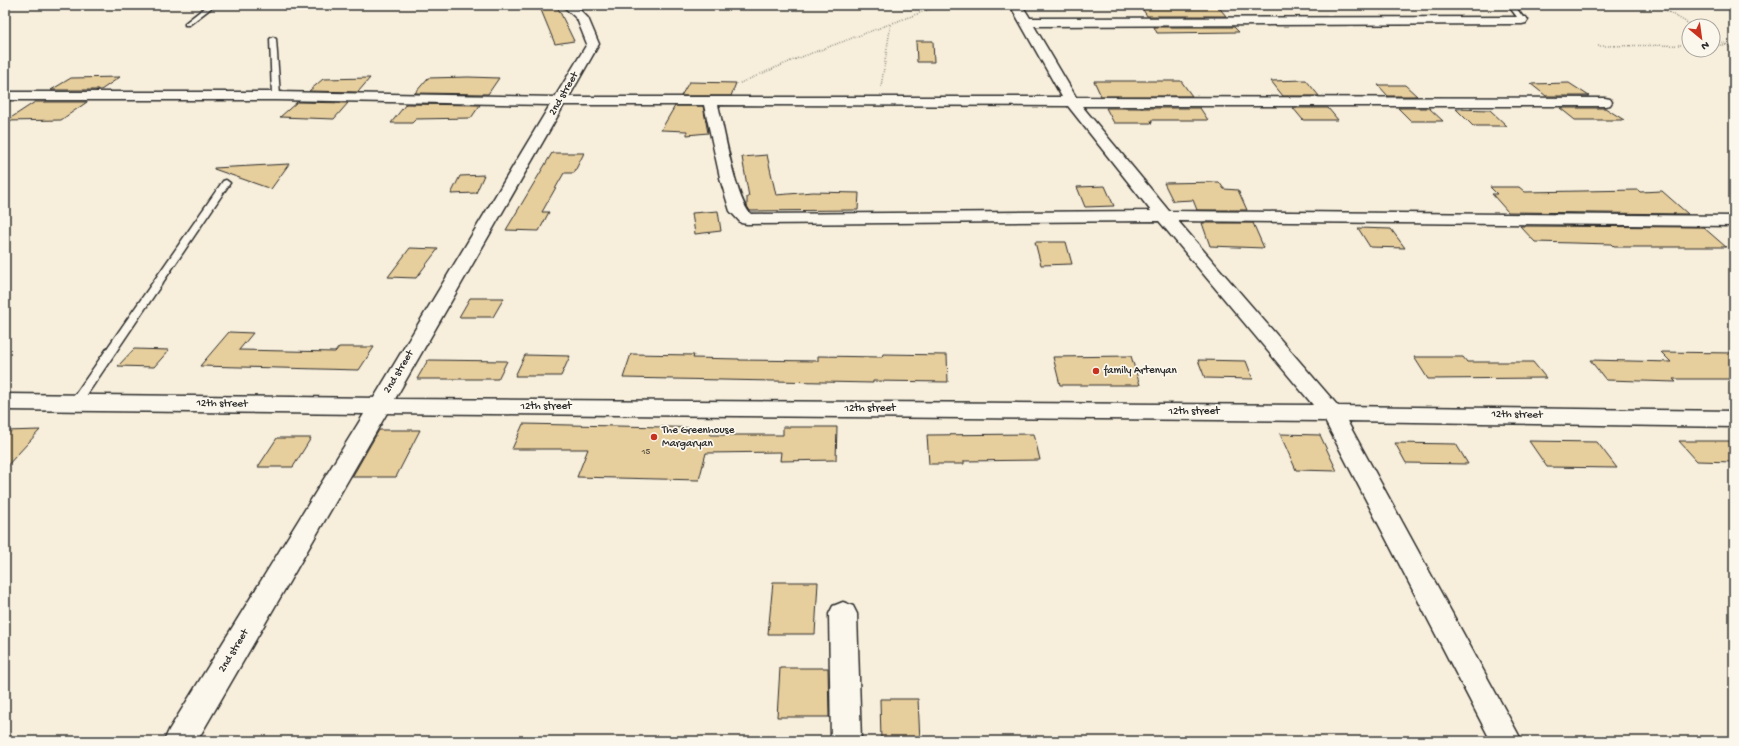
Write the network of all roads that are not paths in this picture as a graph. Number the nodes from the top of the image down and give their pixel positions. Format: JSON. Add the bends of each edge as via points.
{"nodes":[{"id":1,"x":212,"y":5,"type":"edge"},
{"id":2,"x":568,"y":5,"type":"edge"},
{"id":3,"x":1511,"y":5,"type":"edge"},
{"id":4,"x":1021,"y":13,"type":"edge"},
{"id":5,"x":1522,"y":20,"type":"joint"},
{"id":6,"x":187,"y":24,"type":"dead end"},
{"id":7,"x":273,"y":39,"type":"dead end"},
{"id":8,"x":5,"y":96,"type":"edge"},
{"id":9,"x":276,"y":96,"type":"junction"},
{"id":10,"x":560,"y":101,"type":"junction"},
{"id":11,"x":710,"y":101,"type":"junction"},
{"id":12,"x":1072,"y":102,"type":"junction"},
{"id":13,"x":1605,"y":102,"type":"dead end"},
{"id":14,"x":226,"y":184,"type":"dead end"},
{"id":15,"x":1164,"y":216,"type":"junction"},
{"id":16,"x":1734,"y":221,"type":"edge"},
{"id":17,"x":5,"y":402,"type":"edge"},
{"id":18,"x":76,"y":402,"type":"junction"},
{"id":19,"x":380,"y":406,"type":"junction"},
{"id":20,"x":1332,"y":413,"type":"junction"},
{"id":21,"x":1734,"y":419,"type":"edge"},
{"id":22,"x":843,"y":614,"type":"dead end"},
{"id":23,"x":180,"y":741,"type":"edge"},
{"id":24,"x":846,"y":741,"type":"edge"},
{"id":25,"x":1507,"y":741,"type":"edge"}],
"edges":[{"from":1,"to":6,"type":"lane"},
{"from":2,"to":10,"type":"street","name":"2nd street","via":[[582,18],[593,44]]},
{"from":3,"to":5,"type":"lane"},
{"from":4,"to":5,"type":"street"},
{"from":4,"to":12,"type":"street"},
{"from":7,"to":9,"type":"lane"},
{"from":8,"to":9,"type":"street"},
{"from":9,"to":10,"type":"street"},
{"from":10,"to":11,"type":"street"},
{"from":10,"to":19,"type":"street","name":"2nd street"},
{"from":11,"to":12,"type":"street"},
{"from":11,"to":15,"type":"street","via":[[736,205],[738,211],[747,219]]},
{"from":12,"to":13,"type":"street"},
{"from":12,"to":15,"type":"street"},
{"from":14,"to":18,"type":"lane"},
{"from":15,"to":16,"type":"street"},
{"from":15,"to":20,"type":"street"},
{"from":17,"to":18,"type":"street","name":"12th street"},
{"from":18,"to":19,"type":"street","name":"12th street"},
{"from":19,"to":20,"type":"street","name":"12th street"},
{"from":19,"to":23,"type":"street","name":"2nd street"},
{"from":20,"to":21,"type":"street","name":"12th street"},
{"from":20,"to":25,"type":"street"},
{"from":22,"to":24,"type":"street"}]}
